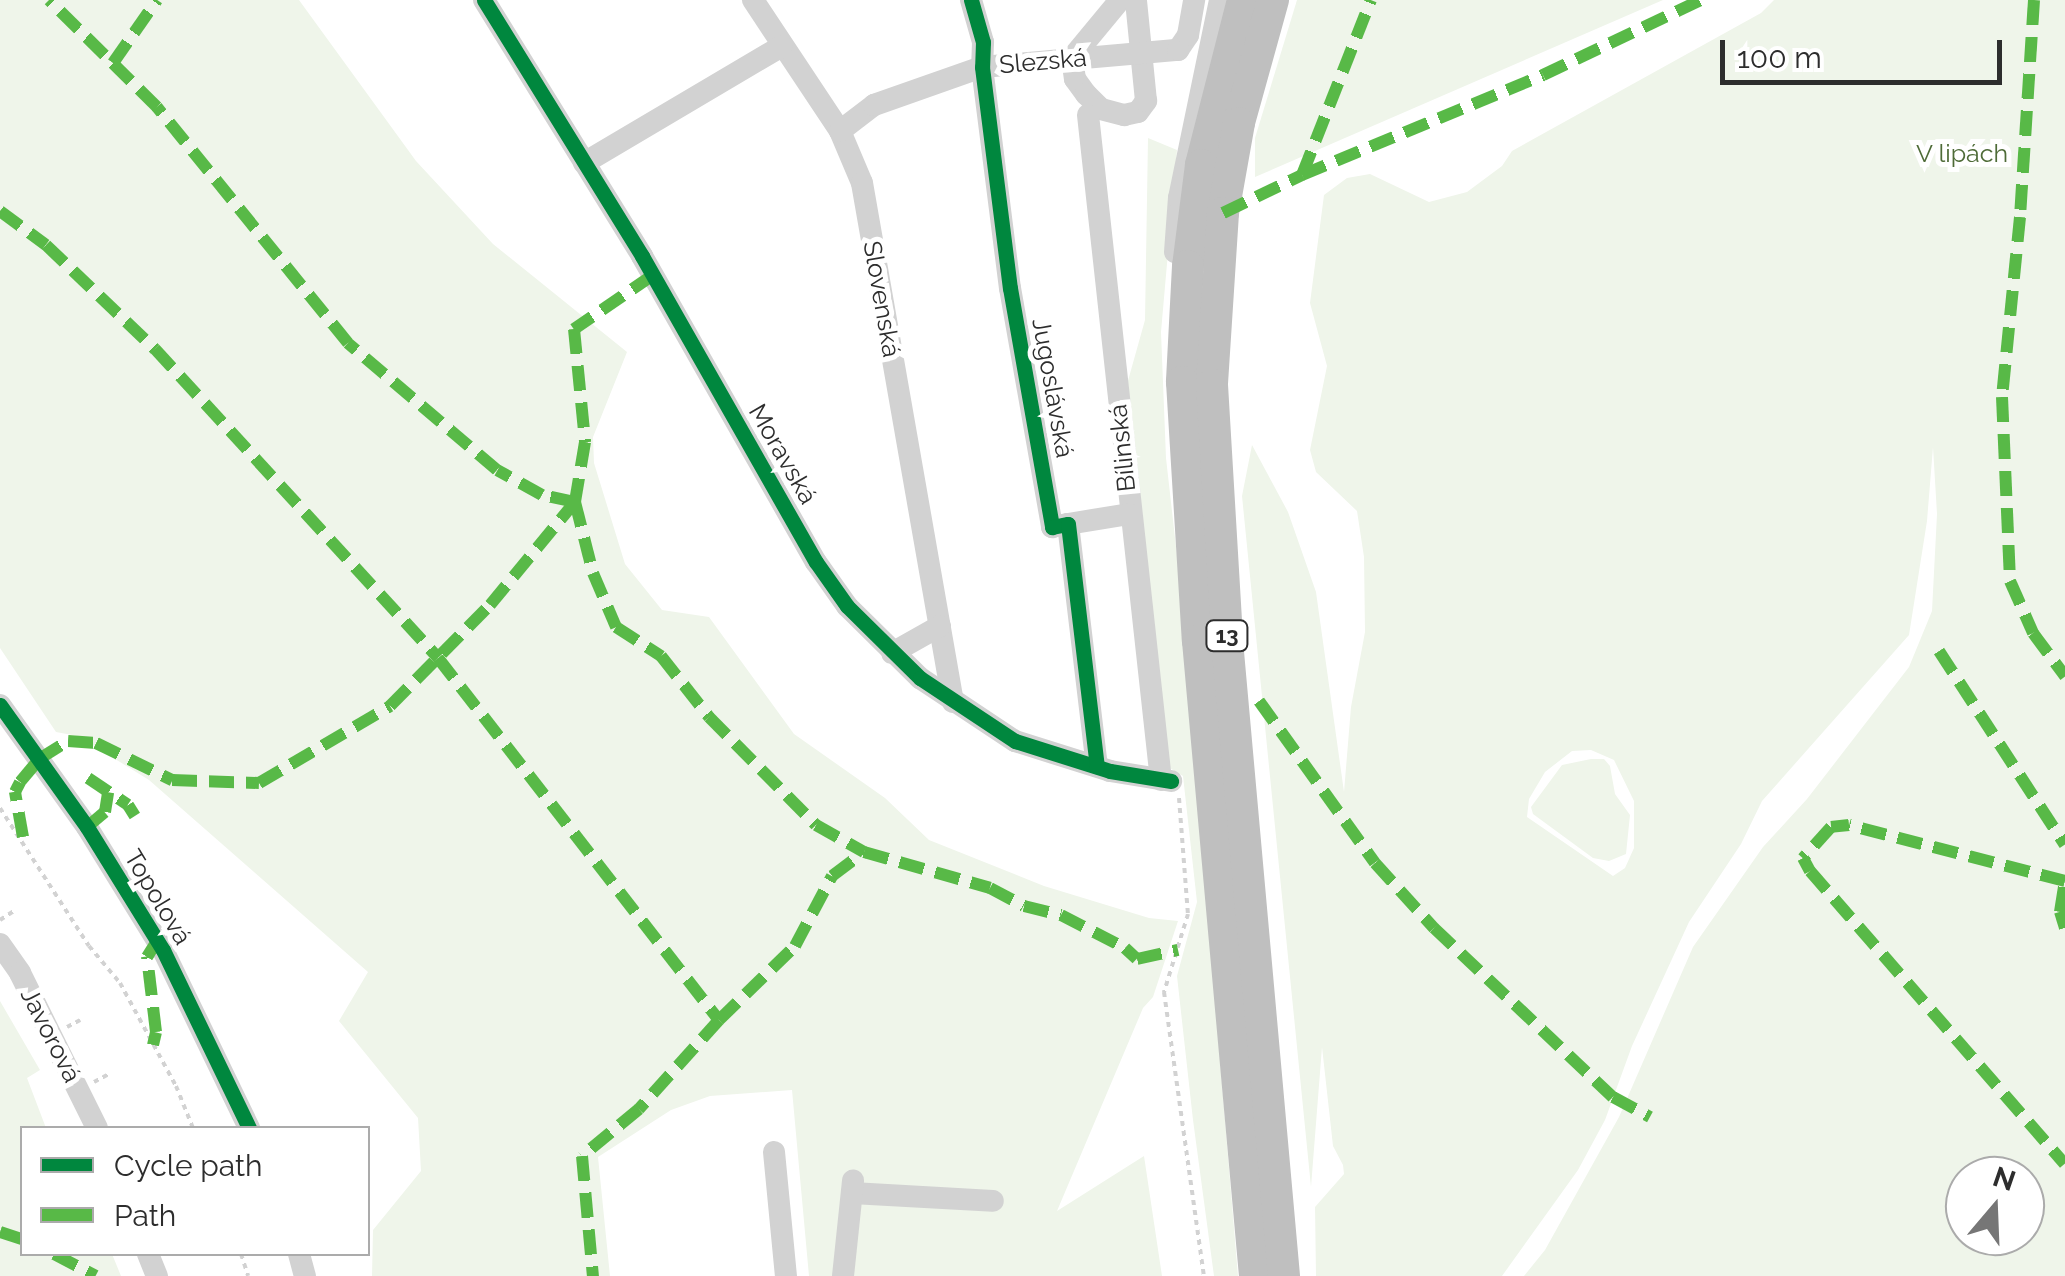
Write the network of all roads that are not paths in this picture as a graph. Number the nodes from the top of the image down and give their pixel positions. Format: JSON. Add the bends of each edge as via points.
{"nodes":[{"id":1,"x":484,"y":0,"type":"edge"},
{"id":2,"x":753,"y":0,"type":"edge"},
{"id":3,"x":971,"y":0,"type":"edge"},
{"id":4,"x":1120,"y":0,"type":"edge"},
{"id":5,"x":1136,"y":0,"type":"edge"},
{"id":6,"x":1194,"y":0,"type":"edge"},
{"id":7,"x":1220,"y":0,"type":"edge"},
{"id":8,"x":1244,"y":0,"type":"edge"},
{"id":9,"x":1273,"y":0,"type":"edge"},
{"id":10,"x":782,"y":46,"type":"junction"},
{"id":11,"x":1140,"y":52,"type":"junction"},
{"id":12,"x":1072,"y":58,"type":"junction"},
{"id":13,"x":982,"y":67,"type":"junction"},
{"id":14,"x":1088,"y":115,"type":"dead end"},
{"id":15,"x":840,"y":131,"type":"junction"},
{"id":16,"x":584,"y":163,"type":"junction"},
{"id":17,"x":1183,"y":442,"type":"junction"},
{"id":18,"x":1129,"y":514,"type":"junction"},
{"id":19,"x":1068,"y":524,"type":"junction"},
{"id":20,"x":940,"y":626,"type":"junction"},
{"id":21,"x":892,"y":652,"type":"junction"},
{"id":22,"x":953,"y":702,"type":"junction"},
{"id":23,"x":0,"y":705,"type":"edge"},
{"id":24,"x":1097,"y":766,"type":"junction"},
{"id":25,"x":1166,"y":781,"type":"joint"},
{"id":26,"x":0,"y":944,"type":"edge"},
{"id":27,"x":97,"y":1126,"type":"edge"},
{"id":28,"x":248,"y":1126,"type":"edge"},
{"id":29,"x":774,"y":1152,"type":"dead end"},
{"id":30,"x":993,"y":1201,"type":"dead end"},
{"id":31,"x":786,"y":1276,"type":"edge"},
{"id":32,"x":843,"y":1276,"type":"edge"},
{"id":33,"x":1256,"y":1276,"type":"edge"},
{"id":34,"x":1284,"y":1276,"type":"edge"}],
"edges":[{"from":1,"to":16,"type":"street","name":"Moravská"},
{"from":2,"to":10,"type":"street","name":"Slovenská"},
{"from":3,"to":13,"type":"street","name":"Jugoslávská","via":[[984,42]]},
{"from":4,"to":12,"type":"street"},
{"from":5,"to":11,"type":"street"},
{"from":6,"to":11,"type":"street","name":"Slezská","via":[[1178,50]]},
{"from":7,"to":17,"type":"street","via":[[1179,198],[1170,374]]},
{"from":8,"to":17,"type":"highway","number":"13","via":[[1197,194],[1184,323]]},
{"from":9,"to":34,"type":"highway","number":"13","via":[[1223,213],[1212,385],[1227,641]]},
{"from":10,"to":15,"type":"street","name":"Slovenská"},
{"from":10,"to":16,"type":"street"},
{"from":11,"to":12,"type":"street","name":"Slezská"},
{"from":11,"to":12,"type":"street","via":[[1146,101],[1124,115],[1100,109],[1086,94]]},
{"from":12,"to":13,"type":"street","name":"Slezská"},
{"from":13,"to":15,"type":"street","name":"Slezská","via":[[874,104]]},
{"from":13,"to":19,"type":"street","name":"Jugoslávská","via":[[1010,288],[1052,527]]},
{"from":14,"to":18,"type":"street","name":"Bílinská"},
{"from":15,"to":20,"type":"street","name":"Slovenská","via":[[862,183]]},
{"from":16,"to":21,"type":"street","name":"Moravská","via":[[816,562],[846,606]]},
{"from":17,"to":33,"type":"highway","number":"13"},
{"from":18,"to":19,"type":"street"},
{"from":18,"to":25,"type":"street","name":"Bílinská"},
{"from":19,"to":24,"type":"street","name":"Jugoslávská"},
{"from":20,"to":21,"type":"street"},
{"from":20,"to":22,"type":"street","name":"Slovenská"},
{"from":21,"to":22,"type":"street","name":"Moravská"},
{"from":22,"to":24,"type":"street","name":"Moravská","via":[[1015,740]]},
{"from":23,"to":28,"type":"street","name":"Topolová","via":[[163,950]]},
{"from":24,"to":25,"type":"street","name":"Moravská"},
{"from":26,"to":27,"type":"street","name":"Javorová"},
{"from":29,"to":31,"type":"street"},
{"from":30,"to":32,"type":"street","via":[[853,1185]]}]}
